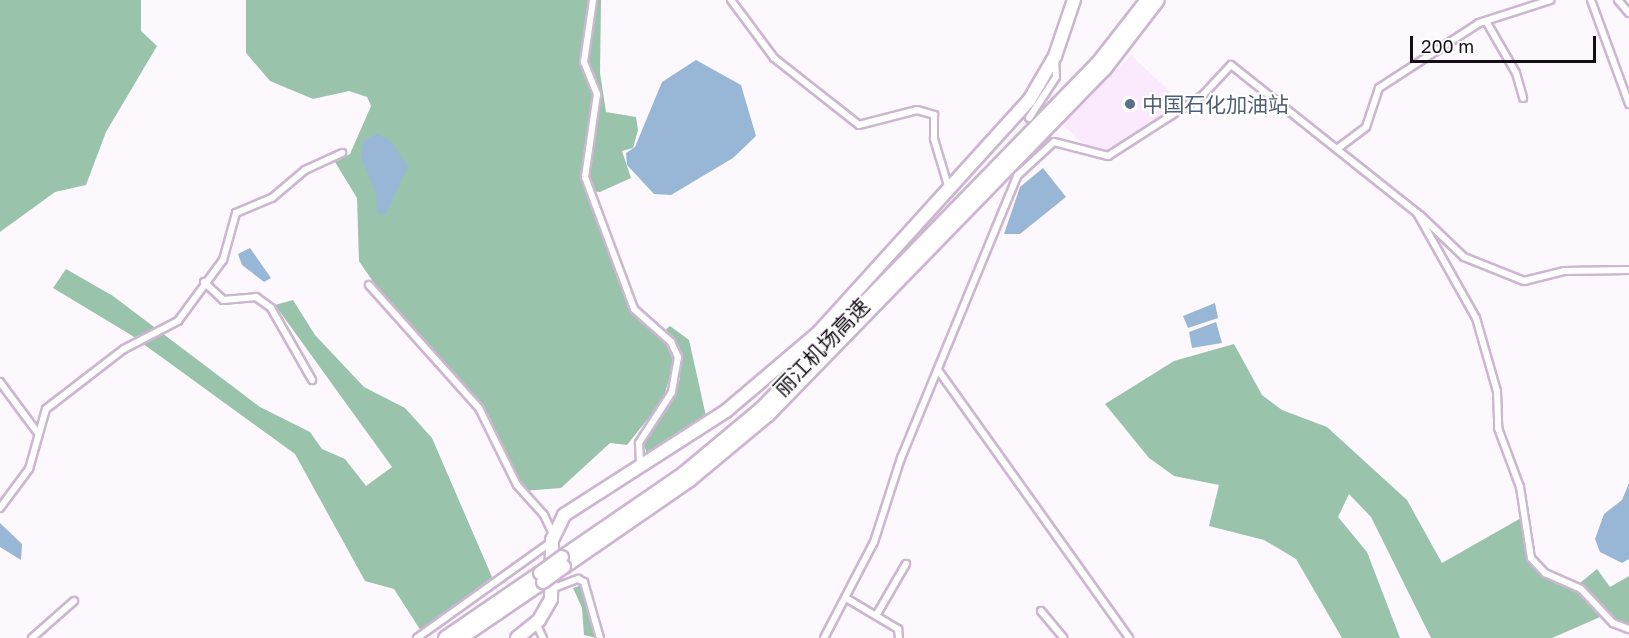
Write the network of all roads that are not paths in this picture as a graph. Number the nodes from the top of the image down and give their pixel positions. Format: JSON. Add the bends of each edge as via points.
{"nodes":[{"id":1,"x":593,"y":0,"type":"edge"},
{"id":2,"x":731,"y":0,"type":"edge"},
{"id":3,"x":1074,"y":0,"type":"edge"},
{"id":4,"x":1147,"y":0,"type":"edge"},
{"id":5,"x":1158,"y":0,"type":"edge"},
{"id":6,"x":1550,"y":0,"type":"edge"},
{"id":7,"x":1591,"y":0,"type":"edge"},
{"id":8,"x":1618,"y":0,"type":"edge"},
{"id":9,"x":1629,"y":13,"type":"edge"},
{"id":10,"x":1486,"y":21,"type":"junction"},
{"id":11,"x":1055,"y":56,"type":"junction"},
{"id":12,"x":1523,"y":98,"type":"dead end"},
{"id":13,"x":1629,"y":104,"type":"edge"},
{"id":14,"x":1029,"y":117,"type":"dead end"},
{"id":15,"x":1337,"y":149,"type":"junction"},
{"id":16,"x":342,"y":153,"type":"dead end"},
{"id":17,"x":949,"y":189,"type":"junction"},
{"id":18,"x":1417,"y":213,"type":"junction"},
{"id":19,"x":1629,"y":270,"type":"edge"},
{"id":20,"x":204,"y":282,"type":"junction"},
{"id":21,"x":369,"y":285,"type":"dead end"},
{"id":22,"x":938,"y":370,"type":"junction"},
{"id":23,"x":312,"y":380,"type":"dead end"},
{"id":24,"x":0,"y":382,"type":"edge"},
{"id":25,"x":37,"y":432,"type":"junction"},
{"id":26,"x":640,"y":466,"type":"junction"},
{"id":27,"x":0,"y":508,"type":"edge"},
{"id":28,"x":552,"y":538,"type":"junction"},
{"id":29,"x":563,"y":562,"type":"junction"},
{"id":30,"x":906,"y":564,"type":"dead end"},
{"id":31,"x":546,"y":581,"type":"junction"},
{"id":32,"x":846,"y":598,"type":"junction"},
{"id":33,"x":74,"y":601,"type":"dead end"},
{"id":34,"x":1041,"y":611,"type":"dead end"},
{"id":35,"x":877,"y":614,"type":"junction"},
{"id":36,"x":536,"y":623,"type":"junction"},
{"id":37,"x":1629,"y":629,"type":"edge"},
{"id":38,"x":32,"y":638,"type":"edge"},
{"id":39,"x":417,"y":638,"type":"edge"},
{"id":40,"x":445,"y":638,"type":"edge"},
{"id":41,"x":461,"y":638,"type":"edge"},
{"id":42,"x":517,"y":638,"type":"edge"},
{"id":43,"x":543,"y":638,"type":"edge"},
{"id":44,"x":600,"y":638,"type":"edge"},
{"id":45,"x":824,"y":638,"type":"edge"},
{"id":46,"x":898,"y":638,"type":"edge"},
{"id":47,"x":1064,"y":638,"type":"edge"},
{"id":48,"x":1129,"y":638,"type":"edge"}],
"edges":[{"from":1,"to":26,"type":"street","via":[[584,62],[597,94],[585,177],[634,309],[671,342],[678,357],[672,392],[639,443]]},
{"from":2,"to":17,"type":"street","via":[[774,58],[859,125],[917,110],[934,115],[934,139]]},
{"from":3,"to":11,"type":"highway"},
{"from":4,"to":29,"type":"highway","name":"丽江机场高速","via":[[1097,64],[762,408],[684,473]]},
{"from":5,"to":29,"type":"highway","name":"丽江机场高速","via":[[1104,70],[768,415],[690,480]]},
{"from":6,"to":10,"type":"street"},
{"from":7,"to":13,"type":"street"},
{"from":8,"to":9,"type":"street"},
{"from":10,"to":12,"type":"street","via":[[1516,73]]},
{"from":10,"to":15,"type":"street","via":[[1379,88],[1366,127]]},
{"from":11,"to":14,"type":"street","via":[[1056,77]]},
{"from":11,"to":17,"type":"highway","via":[[1023,109]]},
{"from":15,"to":18,"type":"street"},
{"from":15,"to":22,"type":"street","via":[[1233,65],[1203,95],[1108,156],[1054,142],[1015,180]]},
{"from":16,"to":20,"type":"street","via":[[305,170],[272,198],[236,213],[223,260]]},
{"from":17,"to":26,"type":"highway","via":[[789,360],[726,411]]},
{"from":18,"to":19,"type":"street","via":[[1464,257],[1524,281],[1564,271]]},
{"from":18,"to":37,"type":"street","via":[[1476,318],[1497,391],[1498,428],[1520,487],[1531,558],[1545,573],[1581,589],[1613,622]]},
{"from":20,"to":23,"type":"street","via":[[224,300],[254,296],[271,308],[288,328],[297,359]]},
{"from":20,"to":25,"type":"street","via":[[178,321],[124,349],[48,407]]},
{"from":21,"to":28,"type":"street","via":[[477,404],[517,485],[544,515]]},
{"from":22,"to":32,"type":"street","via":[[901,458],[883,520]]},
{"from":22,"to":48,"type":"street"},
{"from":24,"to":25,"type":"street"},
{"from":25,"to":27,"type":"street","via":[[29,469]]},
{"from":26,"to":28,"type":"highway","via":[[569,511]]},
{"from":28,"to":31,"type":"highway"},
{"from":28,"to":39,"type":"street"},
{"from":29,"to":31,"type":"highway","name":"丽江机场高速","bridge":true},
{"from":30,"to":35,"type":"street"},
{"from":31,"to":36,"type":"highway"},
{"from":31,"to":40,"type":"highway","name":"丽江机场高速"},
{"from":31,"to":41,"type":"highway","name":"丽江机场高速"},
{"from":31,"to":44,"type":"street","via":[[584,582]]},
{"from":32,"to":35,"type":"street"},
{"from":32,"to":45,"type":"street"},
{"from":33,"to":38,"type":"street"},
{"from":34,"to":47,"type":"street"},
{"from":35,"to":46,"type":"street","via":[[898,629]]},
{"from":36,"to":42,"type":"highway"},
{"from":36,"to":43,"type":"street"}]}
